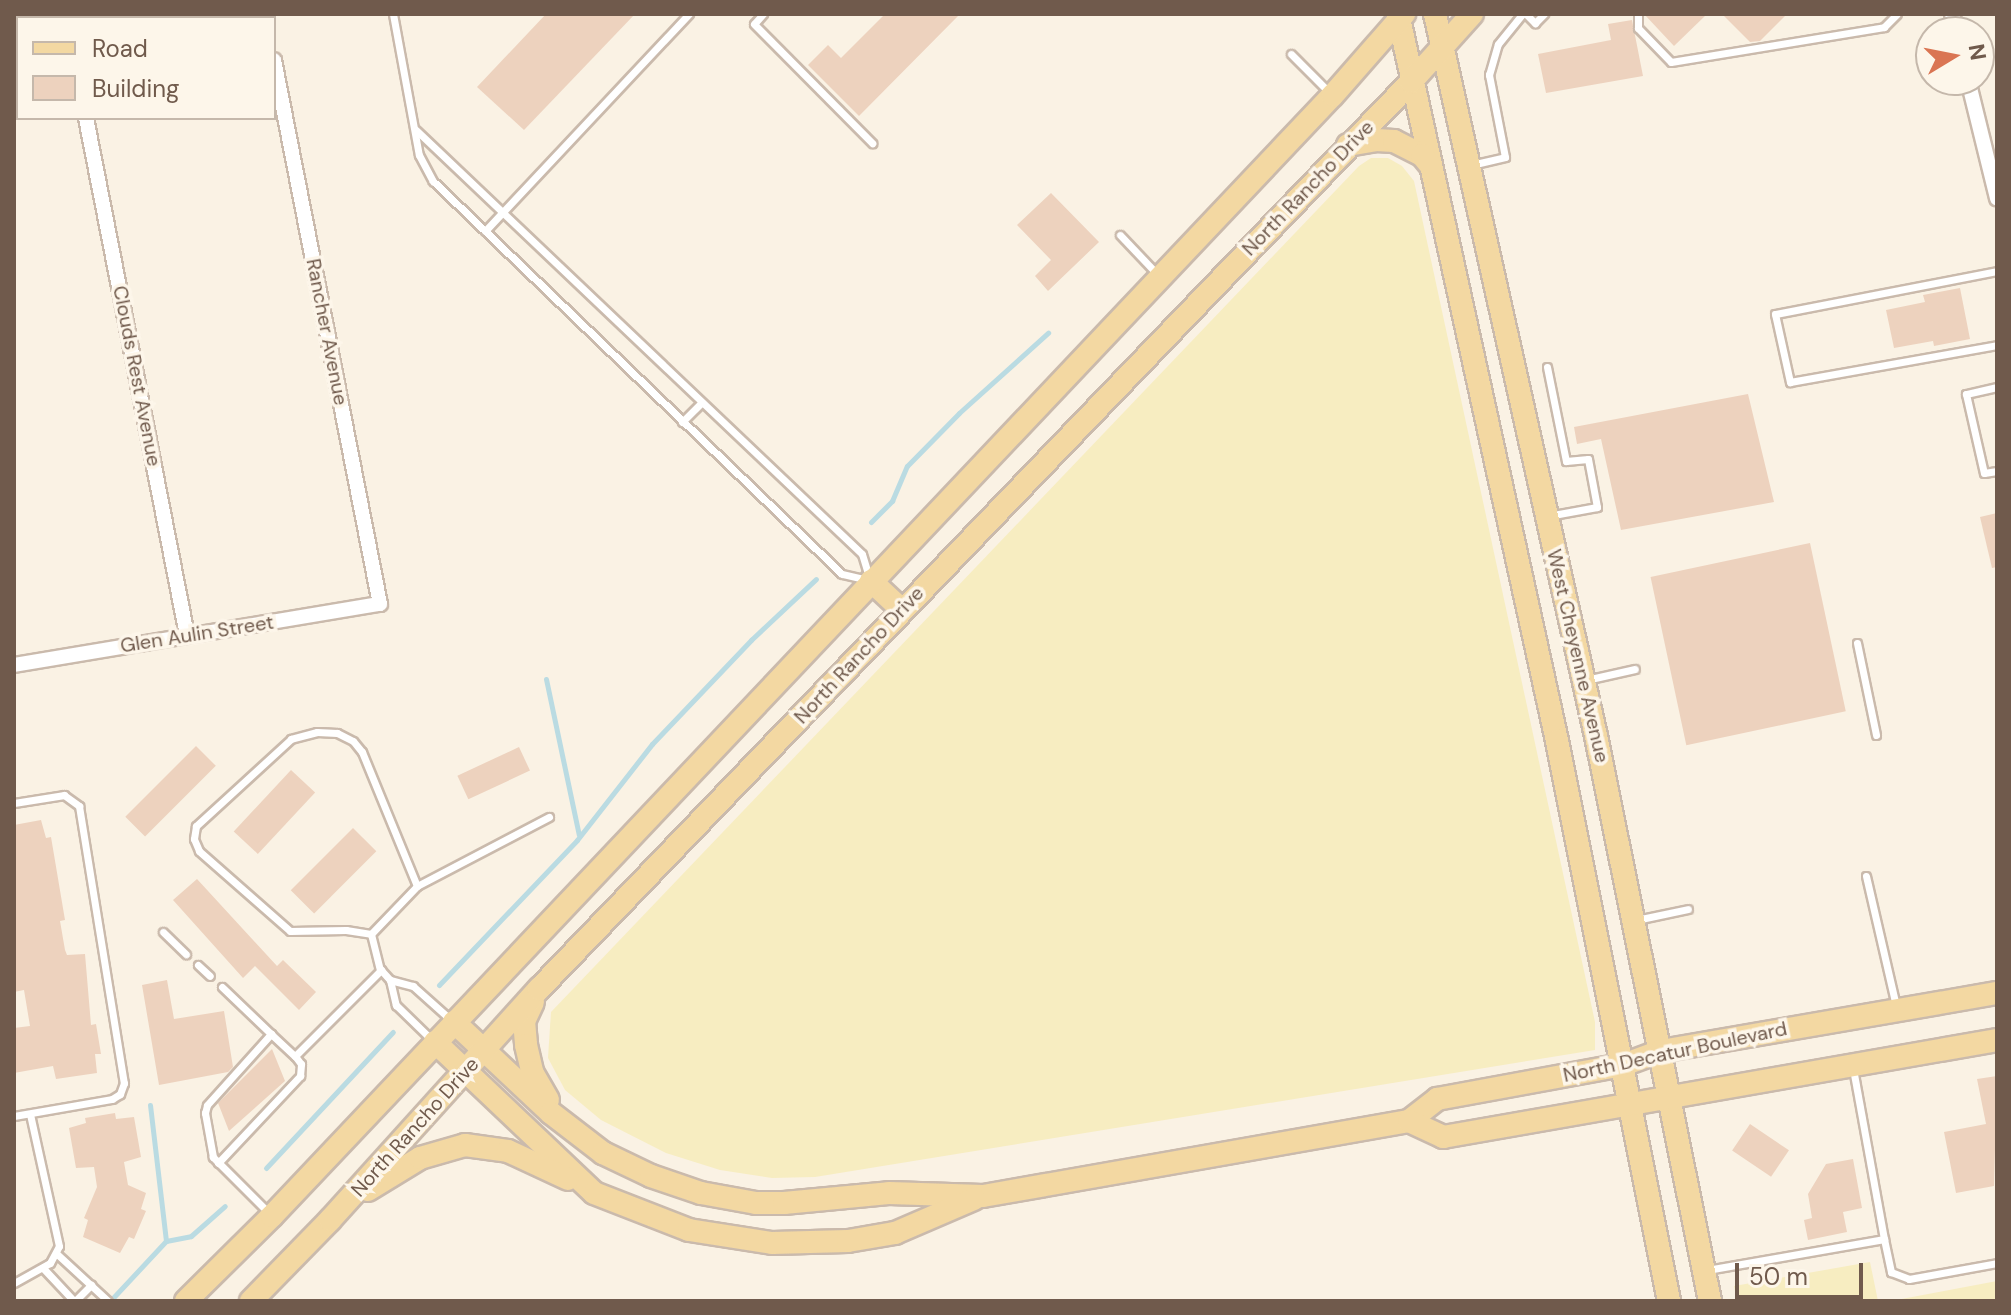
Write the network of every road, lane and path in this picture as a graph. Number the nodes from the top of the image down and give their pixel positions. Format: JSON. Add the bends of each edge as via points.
{"nodes":[{"id":1,"x":393,"y":14,"type":"edge"},
{"id":2,"x":689,"y":14,"type":"edge"},
{"id":3,"x":763,"y":14,"type":"edge"},
{"id":4,"x":1435,"y":14,"type":"edge"},
{"id":5,"x":1472,"y":14,"type":"edge"},
{"id":6,"x":1524,"y":14,"type":"edge"},
{"id":7,"x":1544,"y":14,"type":"edge"},
{"id":8,"x":1638,"y":14,"type":"edge"},
{"id":9,"x":1897,"y":14,"type":"edge"},
{"id":10,"x":1401,"y":16,"type":"edge"},
{"id":11,"x":1443,"y":47,"type":"junction"},
{"id":12,"x":1291,"y":54,"type":"dead end"},
{"id":13,"x":276,"y":70,"type":"edge"},
{"id":14,"x":1411,"y":82,"type":"junction"},
{"id":15,"x":1333,"y":95,"type":"junction"},
{"id":16,"x":1972,"y":96,"type":"edge"},
{"id":17,"x":86,"y":120,"type":"edge"},
{"id":18,"x":414,"y":128,"type":"junction"},
{"id":19,"x":872,"y":143,"type":"dead end"},
{"id":20,"x":1348,"y":145,"type":"junction"},
{"id":21,"x":1469,"y":165,"type":"junction"},
{"id":22,"x":1431,"y":166,"type":"junction"},
{"id":23,"x":1997,"y":198,"type":"edge"},
{"id":24,"x":501,"y":213,"type":"junction"},
{"id":25,"x":485,"y":231,"type":"junction"},
{"id":26,"x":1120,"y":235,"type":"dead end"},
{"id":27,"x":1997,"y":271,"type":"edge"},
{"id":28,"x":1160,"y":276,"type":"junction"},
{"id":29,"x":1997,"y":345,"type":"edge"},
{"id":30,"x":1547,"y":367,"type":"dead end"},
{"id":31,"x":1997,"y":387,"type":"edge"},
{"id":32,"x":702,"y":402,"type":"junction"},
{"id":33,"x":682,"y":422,"type":"junction"},
{"id":34,"x":1997,"y":471,"type":"edge"},
{"id":35,"x":1546,"y":516,"type":"junction"},
{"id":36,"x":871,"y":581,"type":"junction"},
{"id":37,"x":380,"y":604,"type":"joint"},
{"id":38,"x":901,"y":609,"type":"junction"},
{"id":39,"x":187,"y":635,"type":"junction"},
{"id":40,"x":1857,"y":643,"type":"dead end"},
{"id":41,"x":14,"y":665,"type":"edge"},
{"id":42,"x":1635,"y":669,"type":"dead end"},
{"id":43,"x":1583,"y":681,"type":"junction"},
{"id":44,"x":1876,"y":735,"type":"dead end"},
{"id":45,"x":14,"y":803,"type":"edge"},
{"id":46,"x":549,"y":817,"type":"dead end"},
{"id":47,"x":1866,"y":876,"type":"dead end"},
{"id":48,"x":417,"y":886,"type":"junction"},
{"id":49,"x":1688,"y":909,"type":"dead end"},
{"id":50,"x":1634,"y":921,"type":"junction"},
{"id":51,"x":163,"y":932,"type":"dead end"},
{"id":52,"x":371,"y":934,"type":"junction"},
{"id":53,"x":186,"y":954,"type":"dead end"},
{"id":54,"x":198,"y":965,"type":"dead end"},
{"id":55,"x":380,"y":970,"type":"junction"},
{"id":56,"x":210,"y":976,"type":"dead end"},
{"id":57,"x":390,"y":980,"type":"junction"},
{"id":58,"x":222,"y":987,"type":"dead end"},
{"id":59,"x":539,"y":989,"type":"junction"},
{"id":60,"x":1997,"y":993,"type":"edge"},
{"id":61,"x":1897,"y":1009,"type":"junction"},
{"id":62,"x":454,"y":1022,"type":"junction"},
{"id":63,"x":271,"y":1034,"type":"junction"},
{"id":64,"x":1997,"y":1040,"type":"edge"},
{"id":65,"x":435,"y":1042,"type":"junction"},
{"id":66,"x":484,"y":1051,"type":"junction"},
{"id":67,"x":1661,"y":1051,"type":"junction"},
{"id":68,"x":295,"y":1056,"type":"junction"},
{"id":69,"x":1623,"y":1065,"type":"junction"},
{"id":70,"x":1853,"y":1067,"type":"junction"},
{"id":71,"x":465,"y":1071,"type":"junction"},
{"id":72,"x":1672,"y":1099,"type":"junction"},
{"id":73,"x":1631,"y":1103,"type":"junction"},
{"id":74,"x":551,"y":1113,"type":"junction"},
{"id":75,"x":30,"y":1114,"type":"junction"},
{"id":76,"x":14,"y":1116,"type":"edge"},
{"id":77,"x":1409,"y":1121,"type":"junction"},
{"id":78,"x":218,"y":1163,"type":"junction"},
{"id":79,"x":594,"y":1193,"type":"junction"},
{"id":80,"x":983,"y":1196,"type":"junction"},
{"id":81,"x":272,"y":1216,"type":"junction"},
{"id":82,"x":330,"y":1220,"type":"junction"},
{"id":83,"x":1884,"y":1239,"type":"junction"},
{"id":84,"x":57,"y":1254,"type":"junction"},
{"id":85,"x":1997,"y":1263,"type":"edge"},
{"id":86,"x":43,"y":1268,"type":"junction"},
{"id":87,"x":1704,"y":1270,"type":"junction"},
{"id":88,"x":14,"y":1283,"type":"edge"},
{"id":89,"x":91,"y":1285,"type":"junction"},
{"id":90,"x":75,"y":1301,"type":"edge"},
{"id":91,"x":108,"y":1301,"type":"edge"},
{"id":92,"x":186,"y":1301,"type":"edge"},
{"id":93,"x":251,"y":1301,"type":"edge"},
{"id":94,"x":1669,"y":1301,"type":"edge"},
{"id":95,"x":1710,"y":1301,"type":"edge"}],
"edges":[{"from":1,"to":18,"type":"lane"},
{"from":2,"to":24,"type":"lane"},
{"from":3,"to":19,"type":"lane","via":[[754,24]]},
{"from":4,"to":11,"type":"main road","name":"West Cheyenne Avenue"},
{"from":5,"to":11,"type":"main road","name":"North Rancho Drive"},
{"from":6,"to":7,"type":"lane","via":[[1535,23]]},
{"from":6,"to":21,"type":"lane","via":[[1498,44],[1489,75],[1505,157]]},
{"from":8,"to":9,"type":"lane","via":[[1638,28],[1671,62],[1884,27]]},
{"from":10,"to":14,"type":"main road","name":"West Cheyenne Avenue"},
{"from":10,"to":15,"type":"main road","name":"North Rancho Drive"},
{"from":11,"to":14,"type":"main road","name":"North Rancho Drive"},
{"from":11,"to":21,"type":"main road","name":"West Cheyenne Avenue"},
{"from":12,"to":15,"type":"lane"},
{"from":13,"to":37,"type":"street","name":"Rancher Avenue"},
{"from":14,"to":20,"type":"main road","name":"North Rancho Drive"},
{"from":14,"to":22,"type":"main road","name":"West Cheyenne Avenue"},
{"from":15,"to":28,"type":"main road","name":"North Rancho Drive"},
{"from":16,"to":23,"type":"street"},
{"from":17,"to":39,"type":"street","name":"Clouds Rest Avenue"},
{"from":18,"to":24,"type":"lane"},
{"from":18,"to":25,"type":"lane","via":[[419,155],[433,181]]},
{"from":20,"to":22,"type":"main road","via":[[1394,141],[1422,155]]},
{"from":20,"to":38,"type":"main road","name":"North Rancho Drive"},
{"from":21,"to":35,"type":"main road","name":"West Cheyenne Avenue"},
{"from":22,"to":69,"type":"main road","name":"West Cheyenne Avenue"},
{"from":24,"to":25,"type":"lane"},
{"from":24,"to":32,"type":"lane"},
{"from":25,"to":33,"type":"lane"},
{"from":26,"to":28,"type":"lane"},
{"from":27,"to":29,"type":"lane","via":[[1775,314],[1790,382]]},
{"from":28,"to":36,"type":"main road","name":"North Rancho Drive"},
{"from":30,"to":35,"type":"lane","via":[[1566,461],[1588,459],[1597,507]]},
{"from":31,"to":34,"type":"lane","via":[[1966,394],[1984,473]]},
{"from":32,"to":33,"type":"lane"},
{"from":32,"to":36,"type":"lane","via":[[862,554]]},
{"from":33,"to":36,"type":"lane","via":[[842,574]]},
{"from":35,"to":43,"type":"main road","name":"West Cheyenne Avenue"},
{"from":36,"to":38,"type":"main road"},
{"from":36,"to":62,"type":"main road","name":"North Rancho Drive"},
{"from":37,"to":39,"type":"street","name":"Glen Aulin Street"},
{"from":38,"to":59,"type":"main road","name":"North Rancho Drive"},
{"from":39,"to":41,"type":"street","name":"Glen Aulin Street"},
{"from":40,"to":44,"type":"lane"},
{"from":42,"to":43,"type":"lane"},
{"from":43,"to":50,"type":"main road","name":"West Cheyenne Avenue"},
{"from":45,"to":75,"type":"lane","via":[[64,795],[79,806],[124,1083],[112,1099]]},
{"from":46,"to":48,"type":"lane"},
{"from":47,"to":61,"type":"lane"},
{"from":48,"to":52,"type":"lane"},
{"from":48,"to":52,"type":"lane","via":[[362,752],[337,733],[291,739],[196,826],[199,851],[290,931]]},
{"from":49,"to":50,"type":"lane"},
{"from":50,"to":67,"type":"main road","name":"West Cheyenne Avenue"},
{"from":51,"to":53,"type":"lane"},
{"from":52,"to":55,"type":"lane"},
{"from":54,"to":56,"type":"lane"},
{"from":55,"to":57,"type":"lane"},
{"from":55,"to":68,"type":"lane"},
{"from":57,"to":62,"type":"lane","via":[[413,986]]},
{"from":57,"to":65,"type":"lane","via":[[396,1005]]},
{"from":58,"to":63,"type":"lane"},
{"from":59,"to":66,"type":"main road","name":"North Rancho Drive"},
{"from":59,"to":74,"type":"main road","via":[[524,1021],[525,1032],[532,1072]]},
{"from":60,"to":61,"type":"main road","name":"North Decatur Boulevard"},
{"from":61,"to":67,"type":"main road","name":"North Decatur Boulevard"},
{"from":62,"to":65,"type":"main road","name":"North Rancho Drive"},
{"from":62,"to":66,"type":"main road","name":"North Decatur Boulevard"},
{"from":63,"to":68,"type":"lane"},
{"from":63,"to":78,"type":"lane","via":[[207,1105]]},
{"from":64,"to":70,"type":"main road","name":"North Decatur Boulevard"},
{"from":65,"to":71,"type":"main road","name":"North Decatur Boulevard"},
{"from":65,"to":81,"type":"main road","name":"North Rancho Drive"},
{"from":66,"to":71,"type":"main road","name":"North Rancho Drive"},
{"from":66,"to":74,"type":"main road","name":"North Decatur Boulevard"},
{"from":67,"to":69,"type":"main road","name":"North Decatur Boulevard"},
{"from":67,"to":72,"type":"main road","name":"West Cheyenne Avenue"},
{"from":68,"to":78,"type":"lane","via":[[300,1076]]},
{"from":69,"to":73,"type":"main road","name":"West Cheyenne Avenue"},
{"from":69,"to":77,"type":"main road","name":"North Decatur Boulevard","via":[[1437,1099]]},
{"from":70,"to":72,"type":"main road","name":"North Decatur Boulevard"},
{"from":70,"to":83,"type":"lane"},
{"from":71,"to":79,"type":"main road","name":"North Decatur Boulevard"},
{"from":71,"to":82,"type":"main road","name":"North Rancho Drive"},
{"from":72,"to":73,"type":"main road","name":"North Decatur Boulevard"},
{"from":72,"to":87,"type":"main road","name":"West Cheyenne Avenue"},
{"from":73,"to":77,"type":"main road","name":"North Decatur Boulevard","via":[[1443,1137]]},
{"from":73,"to":94,"type":"main road","name":"West Cheyenne Avenue"},
{"from":74,"to":80,"type":"main road","name":"North Decatur Boulevard","via":[[603,1153],[701,1193],[756,1203],[889,1193]]},
{"from":75,"to":76,"type":"lane"},
{"from":75,"to":84,"type":"lane"},
{"from":77,"to":80,"type":"main road","name":"North Decatur Boulevard"},
{"from":78,"to":81,"type":"lane"},
{"from":79,"to":80,"type":"main road","name":"North Decatur Boulevard","via":[[702,1234],[802,1243],[895,1233]]},
{"from":79,"to":82,"type":"main road","via":[[508,1151],[465,1145],[433,1153],[389,1176]]},
{"from":81,"to":92,"type":"main road","name":"North Rancho Drive"},
{"from":82,"to":93,"type":"main road","name":"North Rancho Drive"},
{"from":83,"to":85,"type":"lane","via":[[1891,1272],[1909,1279]]},
{"from":83,"to":87,"type":"lane"},
{"from":84,"to":86,"type":"lane"},
{"from":84,"to":89,"type":"lane"},
{"from":86,"to":88,"type":"lane"},
{"from":86,"to":90,"type":"lane"},
{"from":87,"to":95,"type":"main road","name":"West Cheyenne Avenue"},
{"from":89,"to":90,"type":"lane"},
{"from":89,"to":91,"type":"lane"}]}
